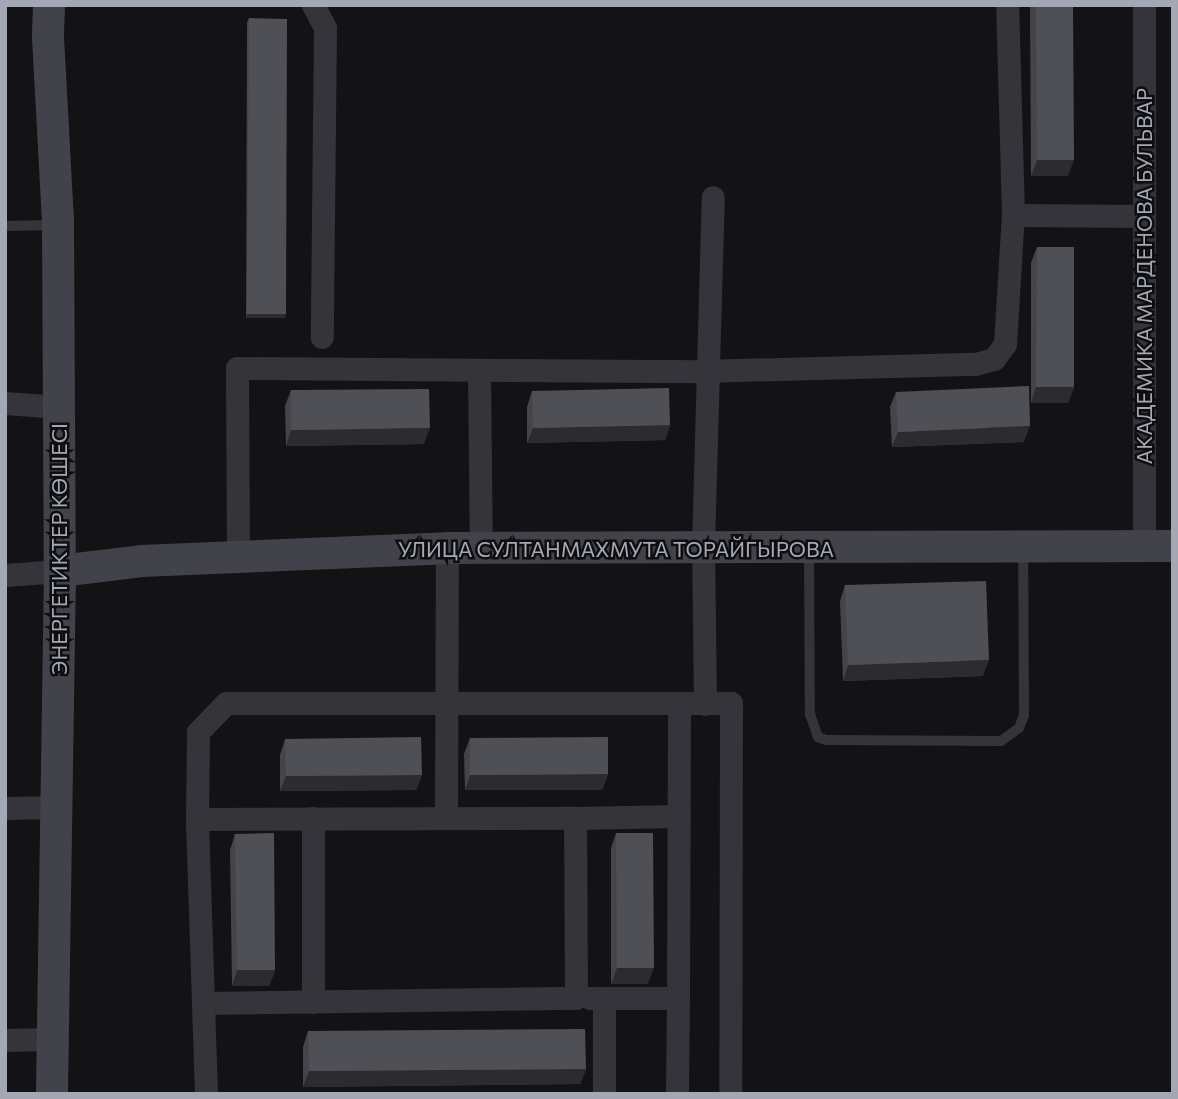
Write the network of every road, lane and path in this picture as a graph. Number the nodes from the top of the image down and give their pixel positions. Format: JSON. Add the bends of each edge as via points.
{"nodes":[{"id":1,"x":49,"y":5,"type":"edge"},
{"id":2,"x":313,"y":5,"type":"edge"},
{"id":3,"x":1007,"y":5,"type":"edge"},
{"id":4,"x":1144,"y":5,"type":"edge"},
{"id":5,"x":713,"y":197,"type":"dead end"},
{"id":6,"x":1013,"y":215,"type":"junction"},
{"id":7,"x":1144,"y":216,"type":"junction"},
{"id":8,"x":58,"y":225,"type":"junction"},
{"id":9,"x":5,"y":226,"type":"edge"},
{"id":10,"x":322,"y":337,"type":"dead end"},
{"id":11,"x":479,"y":370,"type":"junction"},
{"id":12,"x":709,"y":370,"type":"junction"},
{"id":13,"x":5,"y":402,"type":"edge"},
{"id":14,"x":59,"y":407,"type":"junction"},
{"id":15,"x":703,"y":547,"type":"junction"},
{"id":16,"x":809,"y":547,"type":"junction"},
{"id":17,"x":1023,"y":547,"type":"junction"},
{"id":18,"x":1158,"y":547,"type":"edge"},
{"id":19,"x":447,"y":548,"type":"junction"},
{"id":20,"x":481,"y":548,"type":"junction"},
{"id":21,"x":238,"y":558,"type":"junction"},
{"id":22,"x":60,"y":571,"type":"junction"},
{"id":23,"x":5,"y":575,"type":"edge"},
{"id":24,"x":447,"y":704,"type":"junction"},
{"id":25,"x":705,"y":704,"type":"junction"},
{"id":26,"x":680,"y":705,"type":"junction"},
{"id":27,"x":57,"y":807,"type":"junction"},
{"id":28,"x":5,"y":808,"type":"edge"},
{"id":29,"x":679,"y":816,"type":"junction"},
{"id":30,"x":313,"y":818,"type":"junction"},
{"id":31,"x":446,"y":818,"type":"junction"},
{"id":32,"x":575,"y":818,"type":"junction"},
{"id":33,"x":197,"y":819,"type":"junction"},
{"id":34,"x":576,"y":998,"type":"junction"},
{"id":35,"x":604,"y":998,"type":"junction"},
{"id":36,"x":678,"y":998,"type":"junction"},
{"id":37,"x":313,"y":1002,"type":"junction"},
{"id":38,"x":203,"y":1003,"type":"junction"},
{"id":39,"x":52,"y":1039,"type":"junction"},
{"id":40,"x":5,"y":1040,"type":"edge"},
{"id":41,"x":52,"y":1094,"type":"edge"},
{"id":42,"x":206,"y":1094,"type":"edge"},
{"id":43,"x":604,"y":1094,"type":"edge"},
{"id":44,"x":677,"y":1094,"type":"edge"},
{"id":45,"x":730,"y":1094,"type":"edge"}],
"edges":[{"from":1,"to":8,"type":"main road","name":"ЭНЕРГЕТИКТЕР КӨШЕСІ"},
{"from":2,"to":10,"type":"street","via":[[326,28]]},
{"from":3,"to":6,"type":"street"},
{"from":4,"to":7,"type":"street","name":"АКАДЕМИКА МАРДЕНОВА БУЛЬВАР"},
{"from":5,"to":12,"type":"street"},
{"from":6,"to":7,"type":"street"},
{"from":6,"to":12,"type":"street","via":[[1006,344],[994,359],[976,364]]},
{"from":7,"to":18,"type":"street","name":"АКАДЕМИКА МАРДЕНОВА БУЛЬВАР"},
{"from":8,"to":9,"type":"lane"},
{"from":8,"to":14,"type":"main road","name":"ЭНЕРГЕТИКТЕР КӨШЕСІ"},
{"from":11,"to":12,"type":"street"},
{"from":11,"to":20,"type":"street"},
{"from":11,"to":21,"type":"street","via":[[237,368]]},
{"from":12,"to":15,"type":"street"},
{"from":13,"to":14,"type":"street"},
{"from":14,"to":22,"type":"main road","name":"ЭНЕРГЕТИКТЕР КӨШЕСІ"},
{"from":15,"to":16,"type":"main road","name":"УЛИЦА СУЛТАНМАХМУТА ТОРАЙГЫРОВА"},
{"from":15,"to":20,"type":"main road","name":"УЛИЦА СУЛТАНМАХМУТА ТОРАЙГЫРОВА"},
{"from":15,"to":25,"type":"street"},
{"from":16,"to":17,"type":"main road","name":"УЛИЦА СУЛТАНМАХМУТА ТОРАЙГЫРОВА"},
{"from":16,"to":17,"type":"lane","via":[[810,714],[818,737],[1001,741],[1019,728],[1024,715]]},
{"from":17,"to":18,"type":"main road","name":"УЛИЦА СУЛТАНМАХМУТА ТОРАЙГЫРОВА"},
{"from":19,"to":20,"type":"main road","name":"УЛИЦА СУЛТАНМАХМУТА ТОРАЙГЫРОВА"},
{"from":19,"to":21,"type":"main road","name":"УЛИЦА СУЛТАНМАХМУТА ТОРАЙГЫРОВА"},
{"from":19,"to":24,"type":"street"},
{"from":21,"to":22,"type":"main road","name":"УЛИЦА СУЛТАНМАХМУТА ТОРАЙГЫРОВА","via":[[141,561]]},
{"from":22,"to":23,"type":"street"},
{"from":22,"to":27,"type":"main road","name":"ЭНЕРГЕТИКТЕР КӨШЕСІ"},
{"from":24,"to":26,"type":"street"},
{"from":24,"to":31,"type":"street"},
{"from":24,"to":33,"type":"street","via":[[226,703],[198,732]]},
{"from":25,"to":26,"type":"street"},
{"from":25,"to":45,"type":"street","via":[[731,703]]},
{"from":26,"to":29,"type":"street"},
{"from":27,"to":28,"type":"street"},
{"from":27,"to":39,"type":"main road","name":"ЭНЕРГЕТИКТЕР КӨШЕСІ"},
{"from":29,"to":32,"type":"street"},
{"from":29,"to":36,"type":"street"},
{"from":30,"to":31,"type":"street"},
{"from":30,"to":33,"type":"street"},
{"from":30,"to":37,"type":"street"},
{"from":31,"to":32,"type":"street"},
{"from":32,"to":34,"type":"street"},
{"from":33,"to":38,"type":"street"},
{"from":34,"to":35,"type":"street"},
{"from":34,"to":37,"type":"street"},
{"from":35,"to":36,"type":"street"},
{"from":35,"to":43,"type":"street"},
{"from":36,"to":44,"type":"street"},
{"from":37,"to":38,"type":"street"},
{"from":38,"to":42,"type":"street"},
{"from":39,"to":40,"type":"street"},
{"from":39,"to":41,"type":"main road","name":"ЭНЕРГЕТИКТЕР КӨШЕСІ"}]}
